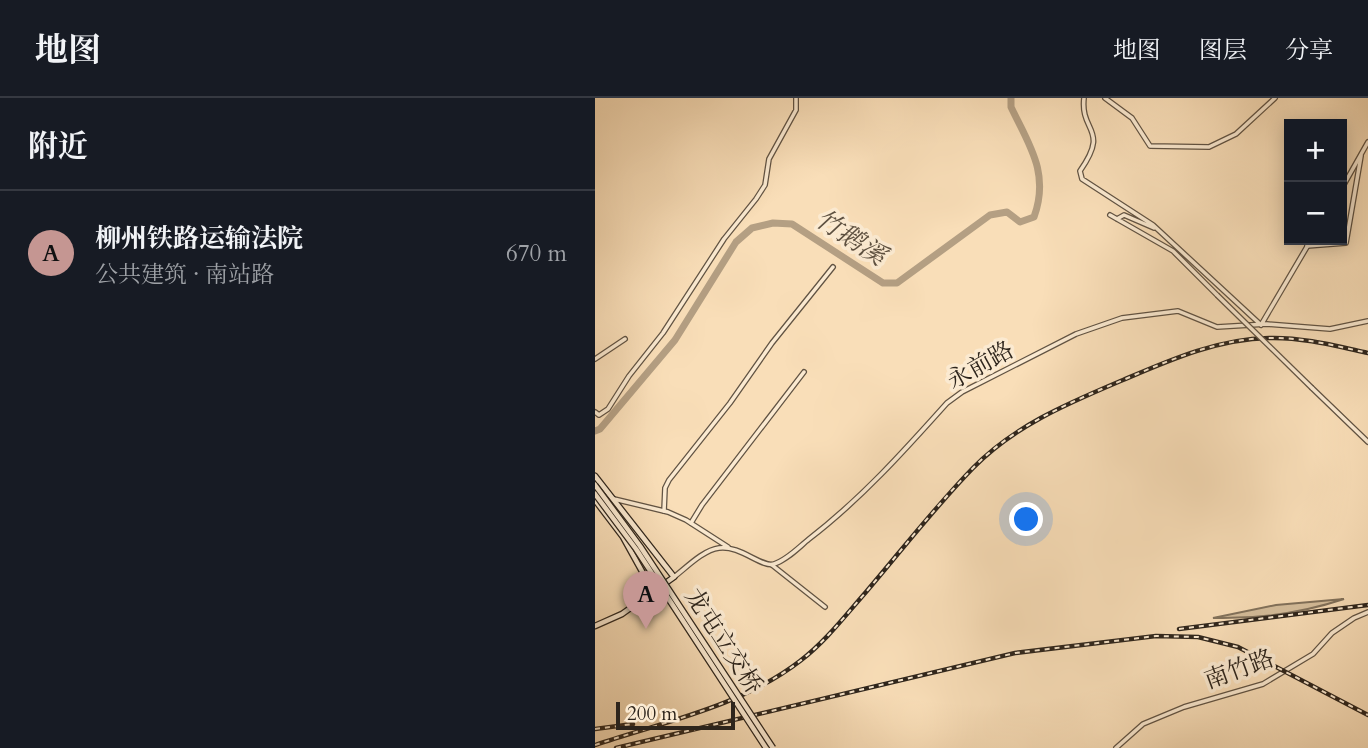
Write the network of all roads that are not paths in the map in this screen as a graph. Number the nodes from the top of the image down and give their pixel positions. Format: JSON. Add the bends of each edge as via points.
{"nodes":[{"id":1,"x":796,"y":98,"type":"edge"},
{"id":2,"x":1084,"y":98,"type":"edge"},
{"id":3,"x":1105,"y":98,"type":"edge"},
{"id":4,"x":1275,"y":98,"type":"edge"},
{"id":5,"x":1368,"y":142,"type":"edge"},
{"id":6,"x":1361,"y":154,"type":"junction"},
{"id":7,"x":1345,"y":182,"type":"edge"},
{"id":8,"x":1110,"y":215,"type":"dead end"},
{"id":9,"x":1117,"y":219,"type":"junction"},
{"id":10,"x":1159,"y":230,"type":"junction"},
{"id":11,"x":1307,"y":246,"type":"joint"},
{"id":12,"x":833,"y":267,"type":"dead end"},
{"id":13,"x":1368,"y":321,"type":"edge"},
{"id":14,"x":1261,"y":325,"type":"junction"},
{"id":15,"x":625,"y":339,"type":"dead end"},
{"id":16,"x":595,"y":359,"type":"edge"},
{"id":17,"x":804,"y":372,"type":"dead end"},
{"id":18,"x":595,"y":412,"type":"edge"},
{"id":19,"x":1368,"y":442,"type":"edge"},
{"id":20,"x":595,"y":476,"type":"edge"},
{"id":21,"x":595,"y":485,"type":"edge"},
{"id":22,"x":595,"y":494,"type":"edge"},
{"id":23,"x":614,"y":499,"type":"junction"},
{"id":24,"x":595,"y":500,"type":"edge"},
{"id":25,"x":664,"y":511,"type":"junction"},
{"id":26,"x":691,"y":523,"type":"junction"},
{"id":27,"x":730,"y":548,"type":"junction"},
{"id":28,"x":772,"y":565,"type":"junction"},
{"id":29,"x":674,"y":577,"type":"junction"},
{"id":30,"x":654,"y":593,"type":"junction"},
{"id":31,"x":825,"y":607,"type":"dead end"},
{"id":32,"x":1368,"y":612,"type":"edge"},
{"id":33,"x":595,"y":626,"type":"edge"},
{"id":34,"x":766,"y":748,"type":"edge"},
{"id":35,"x":772,"y":748,"type":"edge"},
{"id":36,"x":1116,"y":748,"type":"edge"}],
"edges":[{"from":1,"to":18,"type":"street","via":[[796,110],[773,150],[765,185],[608,409],[599,415]]},
{"from":2,"to":10,"type":"street","via":[[1094,143],[1080,171],[1082,179]]},
{"from":3,"to":4,"type":"street","via":[[1132,118],[1150,146],[1209,147],[1236,134]]},
{"from":5,"to":6,"type":"street"},
{"from":6,"to":7,"type":"street"},
{"from":6,"to":11,"type":"street","via":[[1346,243]]},
{"from":8,"to":9,"type":"street"},
{"from":9,"to":10,"type":"street","via":[[1124,215]]},
{"from":9,"to":19,"type":"street","bridge":true,"via":[[1173,251]]},
{"from":10,"to":14,"type":"street"},
{"from":11,"to":14,"type":"street"},
{"from":12,"to":25,"type":"street","via":[[669,480]]},
{"from":13,"to":14,"type":"street","name":"永前路","via":[[1330,329]]},
{"from":14,"to":28,"type":"street","name":"永前路","via":[[1217,327],[1178,311],[1122,318],[1076,334],[947,403],[867,489]]},
{"from":15,"to":16,"type":"street"},
{"from":17,"to":26,"type":"street"},
{"from":20,"to":23,"type":"main road"},
{"from":21,"to":35,"type":"main road","name":"龙屯立交桥","bridge":true,"via":[[640,545]]},
{"from":22,"to":34,"type":"main road","name":"龙屯立交桥","bridge":true},
{"from":23,"to":25,"type":"street"},
{"from":23,"to":29,"type":"main road"},
{"from":24,"to":30,"type":"main road"},
{"from":25,"to":26,"type":"street"},
{"from":26,"to":27,"type":"street"},
{"from":27,"to":28,"type":"street"},
{"from":27,"to":29,"type":"street","via":[[706,553]]},
{"from":28,"to":31,"type":"street"},
{"from":29,"to":30,"type":"main road"},
{"from":30,"to":33,"type":"main road"},
{"from":32,"to":36,"type":"street","name":"南竹路","via":[[1332,632],[1313,654],[1275,678],[1143,724]]}]}
